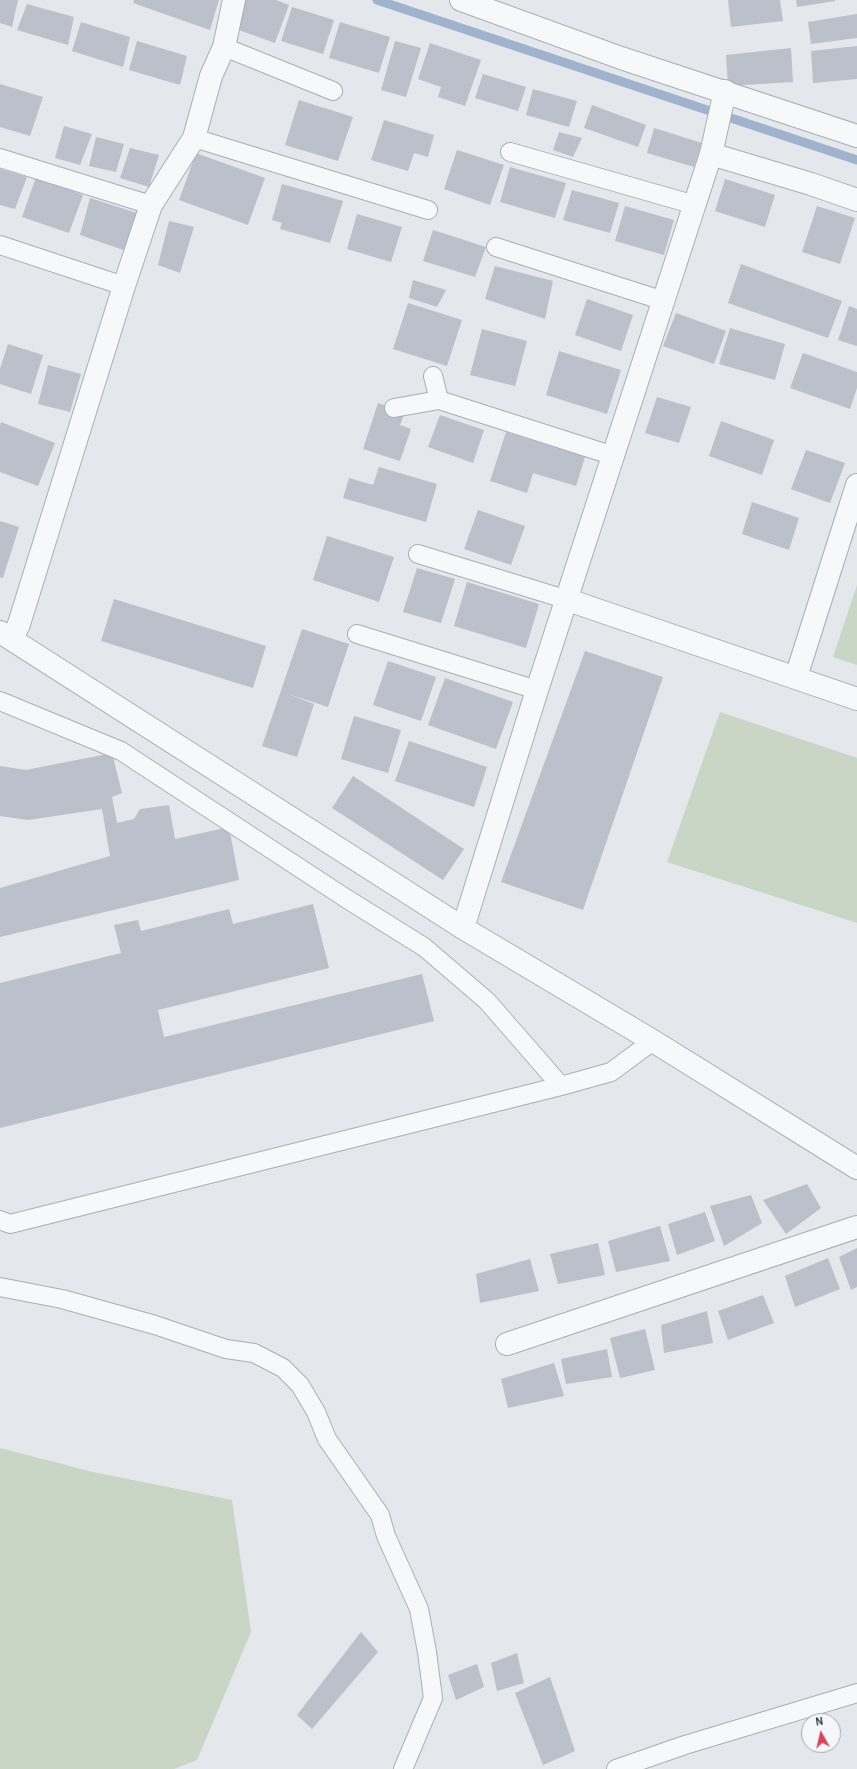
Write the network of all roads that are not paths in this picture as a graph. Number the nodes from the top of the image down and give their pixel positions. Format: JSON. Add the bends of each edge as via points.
{"nodes":[{"id":1,"x":234,"y":0,"type":"edge"},
{"id":2,"x":462,"y":0,"type":"edge"},
{"id":3,"x":224,"y":47,"type":"junction"},
{"id":4,"x":333,"y":91,"type":"dead end"},
{"id":5,"x":725,"y":91,"type":"junction"},
{"id":6,"x":857,"y":136,"type":"edge"},
{"id":7,"x":194,"y":138,"type":"junction"},
{"id":8,"x":510,"y":152,"type":"dead end"},
{"id":9,"x":711,"y":154,"type":"junction"},
{"id":10,"x":0,"y":158,"type":"edge"},
{"id":11,"x":857,"y":200,"type":"edge"},
{"id":12,"x":151,"y":205,"type":"junction"},
{"id":13,"x":695,"y":205,"type":"junction"},
{"id":14,"x":428,"y":210,"type":"dead end"},
{"id":15,"x":0,"y":244,"type":"edge"},
{"id":16,"x":496,"y":247,"type":"dead end"},
{"id":17,"x":124,"y":286,"type":"junction"},
{"id":18,"x":664,"y":301,"type":"junction"},
{"id":19,"x":433,"y":376,"type":"dead end"},
{"id":20,"x":439,"y":400,"type":"junction"},
{"id":21,"x":394,"y":408,"type":"dead end"},
{"id":22,"x":614,"y":456,"type":"junction"},
{"id":23,"x":857,"y":485,"type":"edge"},
{"id":24,"x":418,"y":554,"type":"dead end"},
{"id":25,"x":568,"y":600,"type":"junction"},
{"id":26,"x":357,"y":634,"type":"dead end"},
{"id":27,"x":6,"y":635,"type":"edge"},
{"id":28,"x":796,"y":677,"type":"junction"},
{"id":29,"x":538,"y":690,"type":"junction"},
{"id":30,"x":857,"y":699,"type":"edge"},
{"id":31,"x":0,"y":701,"type":"edge"},
{"id":32,"x":463,"y":928,"type":"junction"},
{"id":33,"x":653,"y":1041,"type":"junction"},
{"id":34,"x":561,"y":1086,"type":"junction"},
{"id":35,"x":857,"y":1168,"type":"edge"},
{"id":36,"x":0,"y":1220,"type":"edge"},
{"id":37,"x":857,"y":1227,"type":"edge"},
{"id":38,"x":0,"y":1287,"type":"edge"},
{"id":39,"x":507,"y":1344,"type":"dead end"},
{"id":40,"x":857,"y":1693,"type":"edge"},
{"id":41,"x":403,"y":1769,"type":"edge"},
{"id":42,"x":616,"y":1769,"type":"edge"}],
"edges":[{"from":1,"to":3,"type":"street"},
{"from":2,"to":5,"type":"street","via":[[621,58]]},
{"from":3,"to":4,"type":"lane"},
{"from":3,"to":7,"type":"street","via":[[211,76]]},
{"from":5,"to":6,"type":"street"},
{"from":5,"to":9,"type":"street"},
{"from":7,"to":12,"type":"street"},
{"from":7,"to":14,"type":"lane"},
{"from":8,"to":13,"type":"lane"},
{"from":9,"to":11,"type":"street"},
{"from":9,"to":13,"type":"street"},
{"from":10,"to":12,"type":"lane"},
{"from":12,"to":17,"type":"street"},
{"from":13,"to":18,"type":"street"},
{"from":15,"to":17,"type":"lane"},
{"from":16,"to":18,"type":"lane"},
{"from":17,"to":27,"type":"street","via":[[19,624]]},
{"from":18,"to":22,"type":"street"},
{"from":19,"to":20,"type":"lane"},
{"from":20,"to":21,"type":"lane"},
{"from":20,"to":22,"type":"lane"},
{"from":22,"to":25,"type":"street"},
{"from":23,"to":28,"type":"street"},
{"from":24,"to":25,"type":"lane"},
{"from":25,"to":28,"type":"street"},
{"from":25,"to":29,"type":"street"},
{"from":26,"to":29,"type":"lane"},
{"from":27,"to":32,"type":"street"},
{"from":28,"to":30,"type":"street"},
{"from":29,"to":32,"type":"street"},
{"from":31,"to":34,"type":"lane","via":[[121,751],[424,947],[487,1000]]},
{"from":32,"to":33,"type":"street"},
{"from":33,"to":34,"type":"lane","via":[[611,1072]]},
{"from":33,"to":35,"type":"street"},
{"from":34,"to":36,"type":"lane","via":[[10,1224]]},
{"from":37,"to":39,"type":"street"},
{"from":38,"to":41,"type":"lane","via":[[62,1299],[155,1325],[226,1349],[254,1353],[284,1368],[300,1385],[316,1412],[327,1439],[380,1515],[386,1536],[419,1609],[433,1698]]},
{"from":40,"to":42,"type":"lane","via":[[685,1745]]}]}
